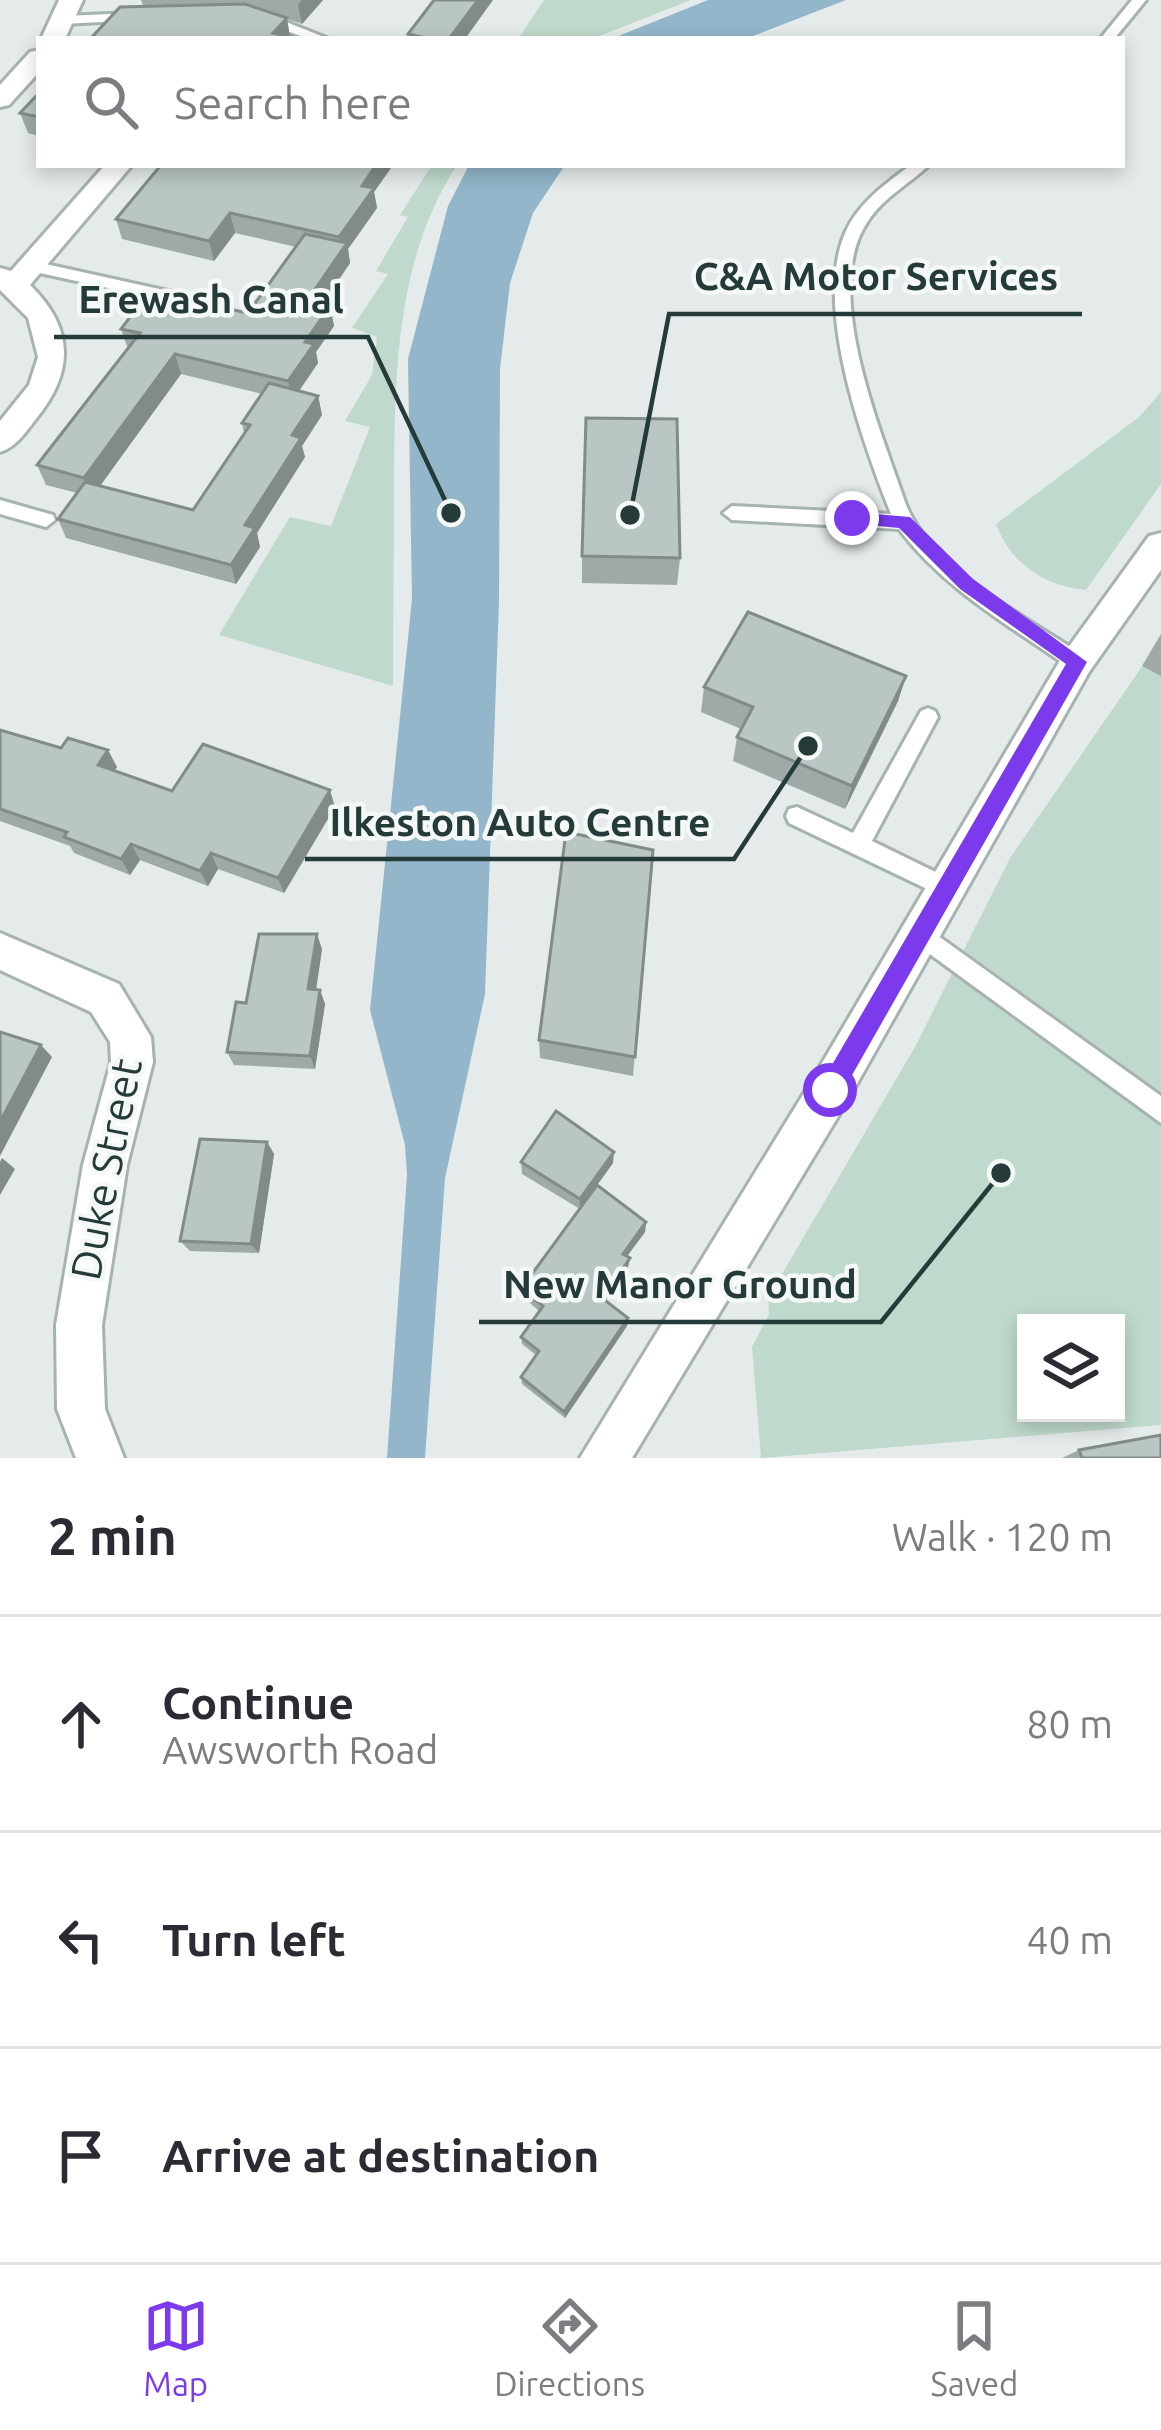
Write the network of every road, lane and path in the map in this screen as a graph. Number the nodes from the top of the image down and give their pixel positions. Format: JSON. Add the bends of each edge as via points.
{"nodes":[{"id":1,"x":1139,"y":0,"type":"edge"},
{"id":2,"x":239,"y":15,"type":"edge"},
{"id":3,"x":153,"y":16,"type":"edge"},
{"id":4,"x":62,"y":20,"type":"edge"},
{"id":5,"x":327,"y":21,"type":"dead end"},
{"id":6,"x":317,"y":36,"type":"edge"},
{"id":7,"x":1109,"y":36,"type":"edge"},
{"id":8,"x":36,"y":60,"type":"edge"},
{"id":9,"x":0,"y":100,"type":"edge"},
{"id":10,"x":116,"y":168,"type":"edge"},
{"id":11,"x":917,"y":168,"type":"edge"},
{"id":12,"x":16,"y":276,"type":"edge"},
{"id":13,"x":183,"y":299,"type":"edge"},
{"id":14,"x":0,"y":441,"type":"edge"},
{"id":15,"x":0,"y":507,"type":"edge"},
{"id":16,"x":732,"y":512,"type":"dead end"},
{"id":17,"x":46,"y":520,"type":"dead end"},
{"id":18,"x":904,"y":522,"type":"junction"},
{"id":19,"x":1161,"y":545,"type":"edge"},
{"id":20,"x":1077,"y":662,"type":"junction"},
{"id":21,"x":928,"y":717,"type":"dead end"},
{"id":22,"x":796,"y":816,"type":"dead end"},
{"id":23,"x":858,"y":845,"type":"junction"},
{"id":24,"x":946,"y":888,"type":"junction"},
{"id":25,"x":920,"y":934,"type":"junction"},
{"id":26,"x":0,"y":952,"type":"edge"},
{"id":27,"x":1161,"y":1111,"type":"edge"},
{"id":28,"x":100,"y":1458,"type":"edge"},
{"id":29,"x":604,"y":1458,"type":"edge"}],
"edges":[{"from":1,"to":7,"type":"lane"},
{"from":2,"to":6,"type":"lane"},
{"from":3,"to":4,"type":"lane"},
{"from":5,"to":6,"type":"lane"},
{"from":8,"to":9,"type":"street"},
{"from":10,"to":12,"type":"street"},
{"from":11,"to":18,"type":"lane","via":[[853,232],[844,269],[848,344]]},
{"from":12,"to":13,"type":"lane"},
{"from":12,"to":14,"type":"street","via":[[52,358],[45,381]]},
{"from":15,"to":17,"type":"lane"},
{"from":16,"to":18,"type":"lane"},
{"from":18,"to":20,"type":"lane","via":[[967,584]]},
{"from":19,"to":20,"type":"street"},
{"from":20,"to":24,"type":"street"},
{"from":21,"to":23,"type":"lane"},
{"from":22,"to":23,"type":"lane"},
{"from":23,"to":24,"type":"lane"},
{"from":24,"to":25,"type":"street"},
{"from":25,"to":27,"type":"lane"},
{"from":25,"to":29,"type":"street"},
{"from":26,"to":28,"type":"street","name":"Duke Street","via":[[105,998],[130,1037],[132,1062],[105,1165],[79,1325],[81,1409]]}]}
